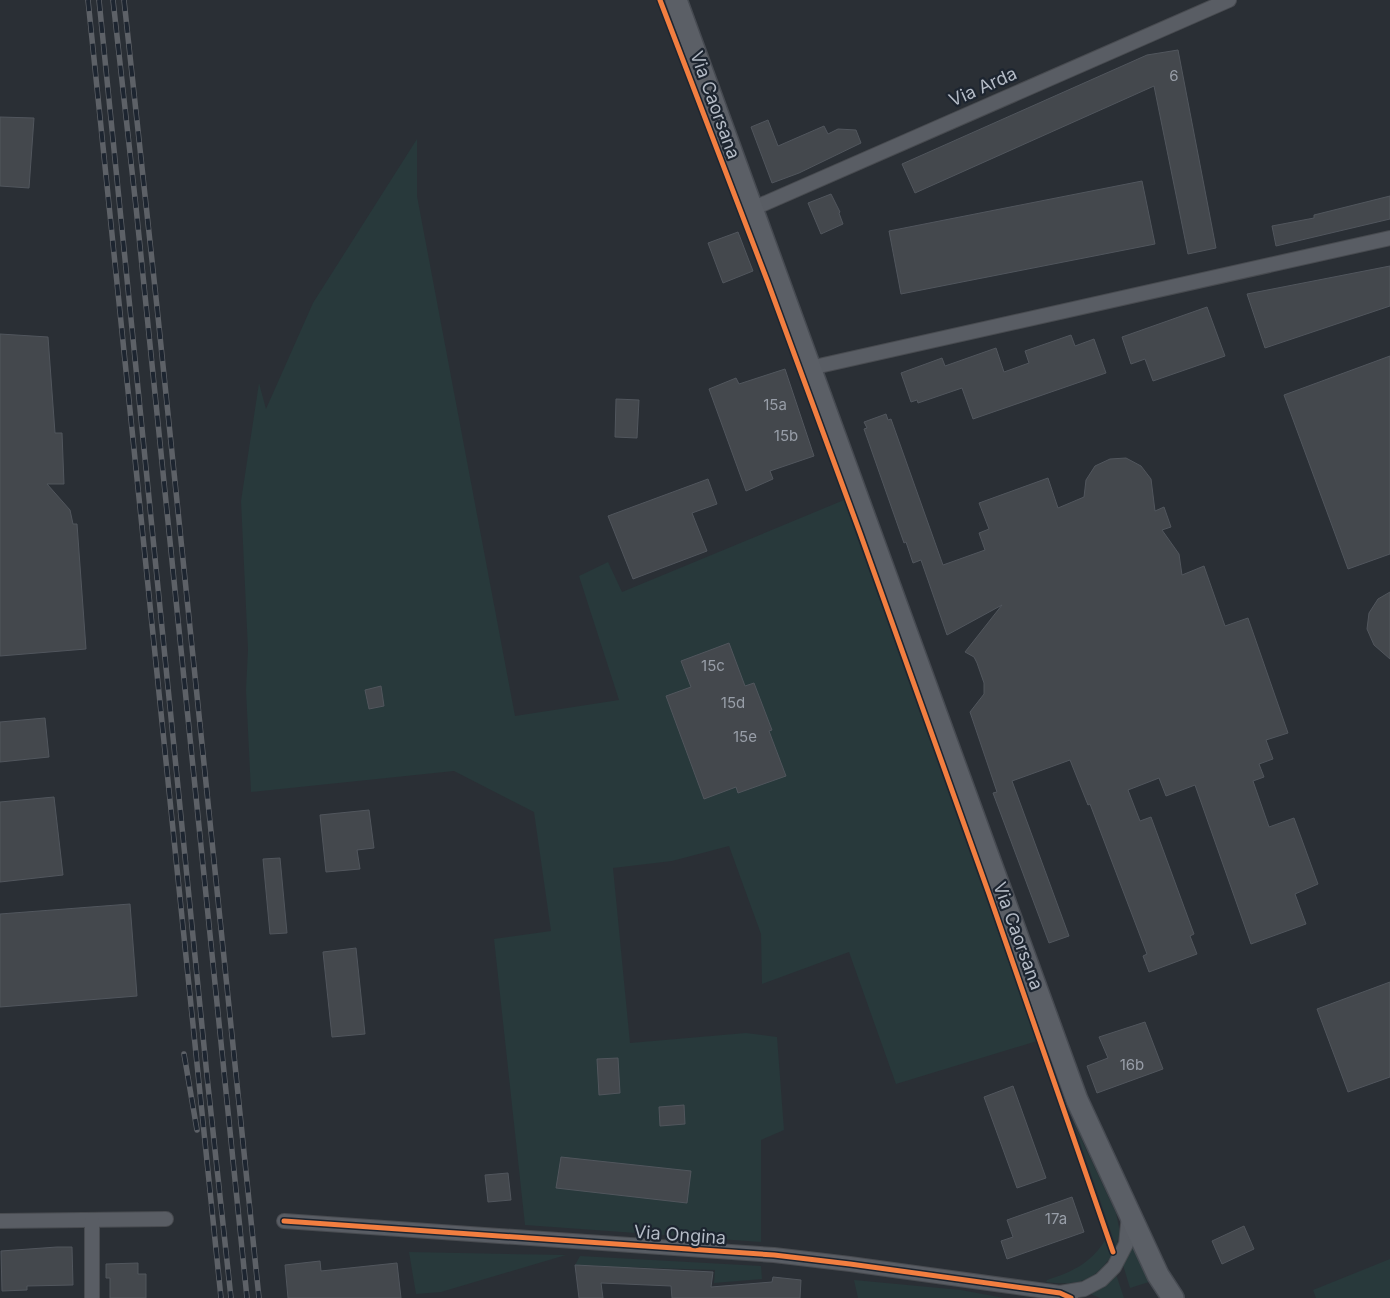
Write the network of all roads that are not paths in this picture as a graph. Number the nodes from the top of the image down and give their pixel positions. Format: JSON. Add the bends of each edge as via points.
{"nodes":[{"id":1,"x":676,"y":0,"type":"edge"},
{"id":2,"x":1229,"y":0,"type":"edge"},
{"id":3,"x":752,"y":209,"type":"junction"},
{"id":4,"x":1390,"y":238,"type":"edge"},
{"id":5,"x":810,"y":368,"type":"junction"},
{"id":6,"x":1129,"y":1214,"type":"junction"},
{"id":7,"x":166,"y":1219,"type":"dead end"},
{"id":8,"x":92,"y":1220,"type":"junction"},
{"id":9,"x":0,"y":1221,"type":"edge"},
{"id":10,"x":284,"y":1221,"type":"dead end"},
{"id":11,"x":1158,"y":1275,"type":"junction"},
{"id":12,"x":1065,"y":1296,"type":"edge"},
{"id":13,"x":92,"y":1298,"type":"edge"},
{"id":14,"x":1160,"y":1298,"type":"edge"},
{"id":15,"x":1174,"y":1298,"type":"edge"}],
"edges":[{"from":1,"to":3,"type":"main road","name":"Via Caorsana"},
{"from":2,"to":3,"type":"street","name":"Via Arda"},
{"from":3,"to":5,"type":"main road","name":"Via Caorsana"},
{"from":4,"to":5,"type":"street"},
{"from":5,"to":6,"type":"main road","name":"Via Caorsana","via":[[1077,1100]]},
{"from":6,"to":11,"type":"main road","name":"Via Caorsana"},
{"from":6,"to":12,"type":"street","name":"Via Ongina","via":[[1126,1244],[1114,1267],[1102,1280]]},
{"from":7,"to":8,"type":"street"},
{"from":8,"to":9,"type":"street"},
{"from":8,"to":13,"type":"street"},
{"from":10,"to":12,"type":"street","name":"Via Ongina","via":[[774,1255]]},
{"from":11,"to":14,"type":"main road"},
{"from":11,"to":15,"type":"main road"}]}
